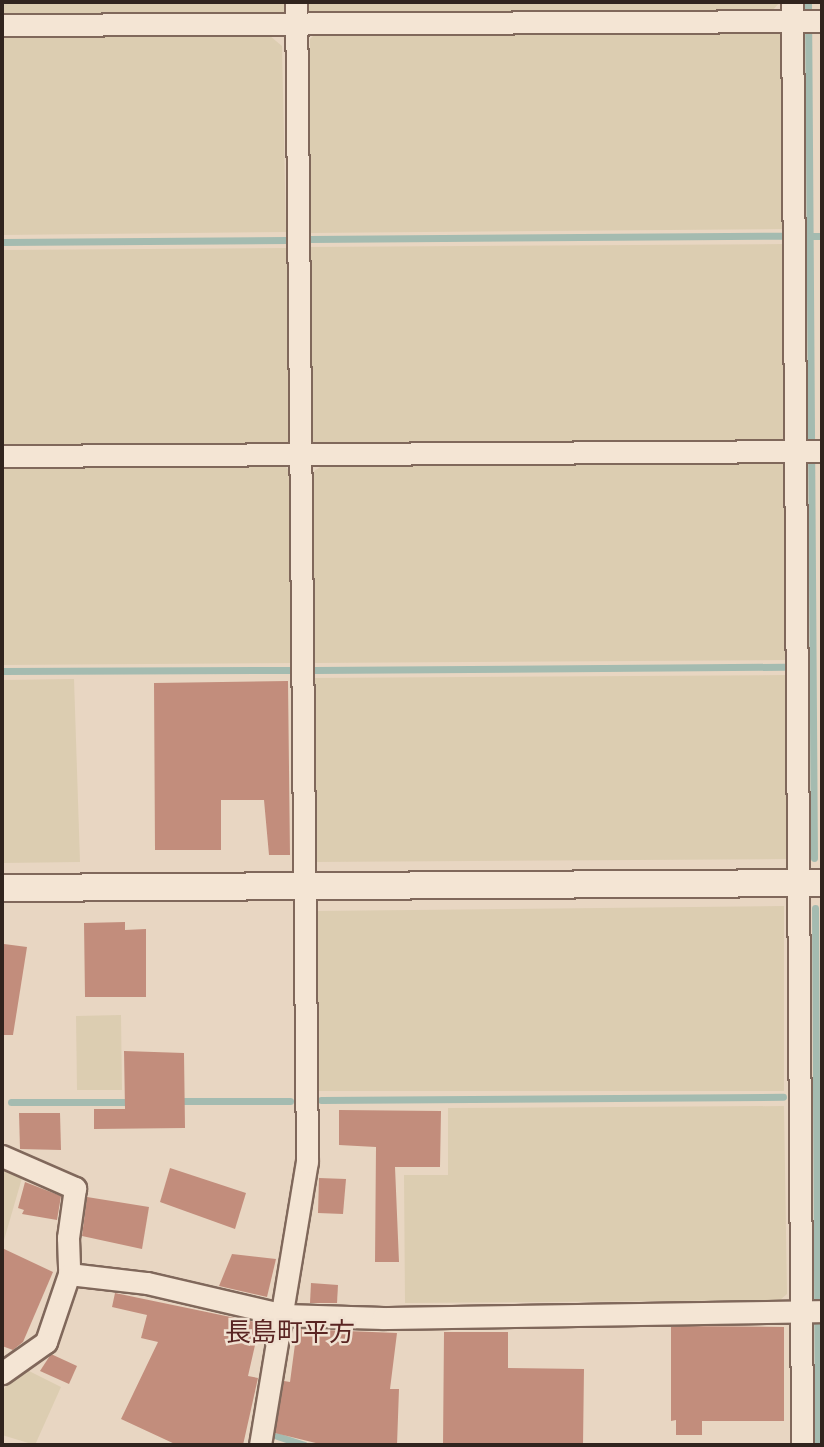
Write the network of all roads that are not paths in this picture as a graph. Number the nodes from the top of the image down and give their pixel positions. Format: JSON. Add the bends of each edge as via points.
{"nodes":[{"id":1,"x":296,"y":2,"type":"edge"},
{"id":2,"x":805,"y":17,"type":"edge"},
{"id":3,"x":296,"y":23,"type":"junction"},
{"id":4,"x":2,"y":25,"type":"edge"},
{"id":5,"x":810,"y":451,"type":"edge"},
{"id":6,"x":300,"y":454,"type":"junction"},
{"id":7,"x":2,"y":456,"type":"edge"},
{"id":8,"x":810,"y":883,"type":"edge"},
{"id":9,"x":303,"y":886,"type":"junction"},
{"id":10,"x":2,"y":888,"type":"edge"},
{"id":11,"x":2,"y":1156,"type":"edge"},
{"id":12,"x":69,"y":1274,"type":"junction"},
{"id":13,"x":810,"y":1311,"type":"edge"},
{"id":14,"x":284,"y":1315,"type":"junction"},
{"id":15,"x":2,"y":1373,"type":"edge"},
{"id":16,"x":260,"y":1445,"type":"edge"},
{"id":17,"x":802,"y":1445,"type":"edge"}],
"edges":[{"from":1,"to":3,"type":"street"},
{"from":2,"to":3,"type":"street"},
{"from":2,"to":5,"type":"street"},
{"from":3,"to":4,"type":"street"},
{"from":3,"to":6,"type":"street"},
{"from":5,"to":6,"type":"street"},
{"from":5,"to":8,"type":"street"},
{"from":6,"to":7,"type":"street"},
{"from":6,"to":9,"type":"street"},
{"from":8,"to":9,"type":"street"},
{"from":8,"to":13,"type":"street"},
{"from":9,"to":10,"type":"street"},
{"from":9,"to":14,"type":"street","via":[[307,1162]]},
{"from":11,"to":12,"type":"street","via":[[75,1188],[68,1238]]},
{"from":12,"to":14,"type":"street","via":[[147,1283]]},
{"from":12,"to":15,"type":"street","via":[[46,1342]]},
{"from":13,"to":14,"type":"street","via":[[383,1318]]},
{"from":13,"to":17,"type":"street"},
{"from":14,"to":16,"type":"street"}]}
